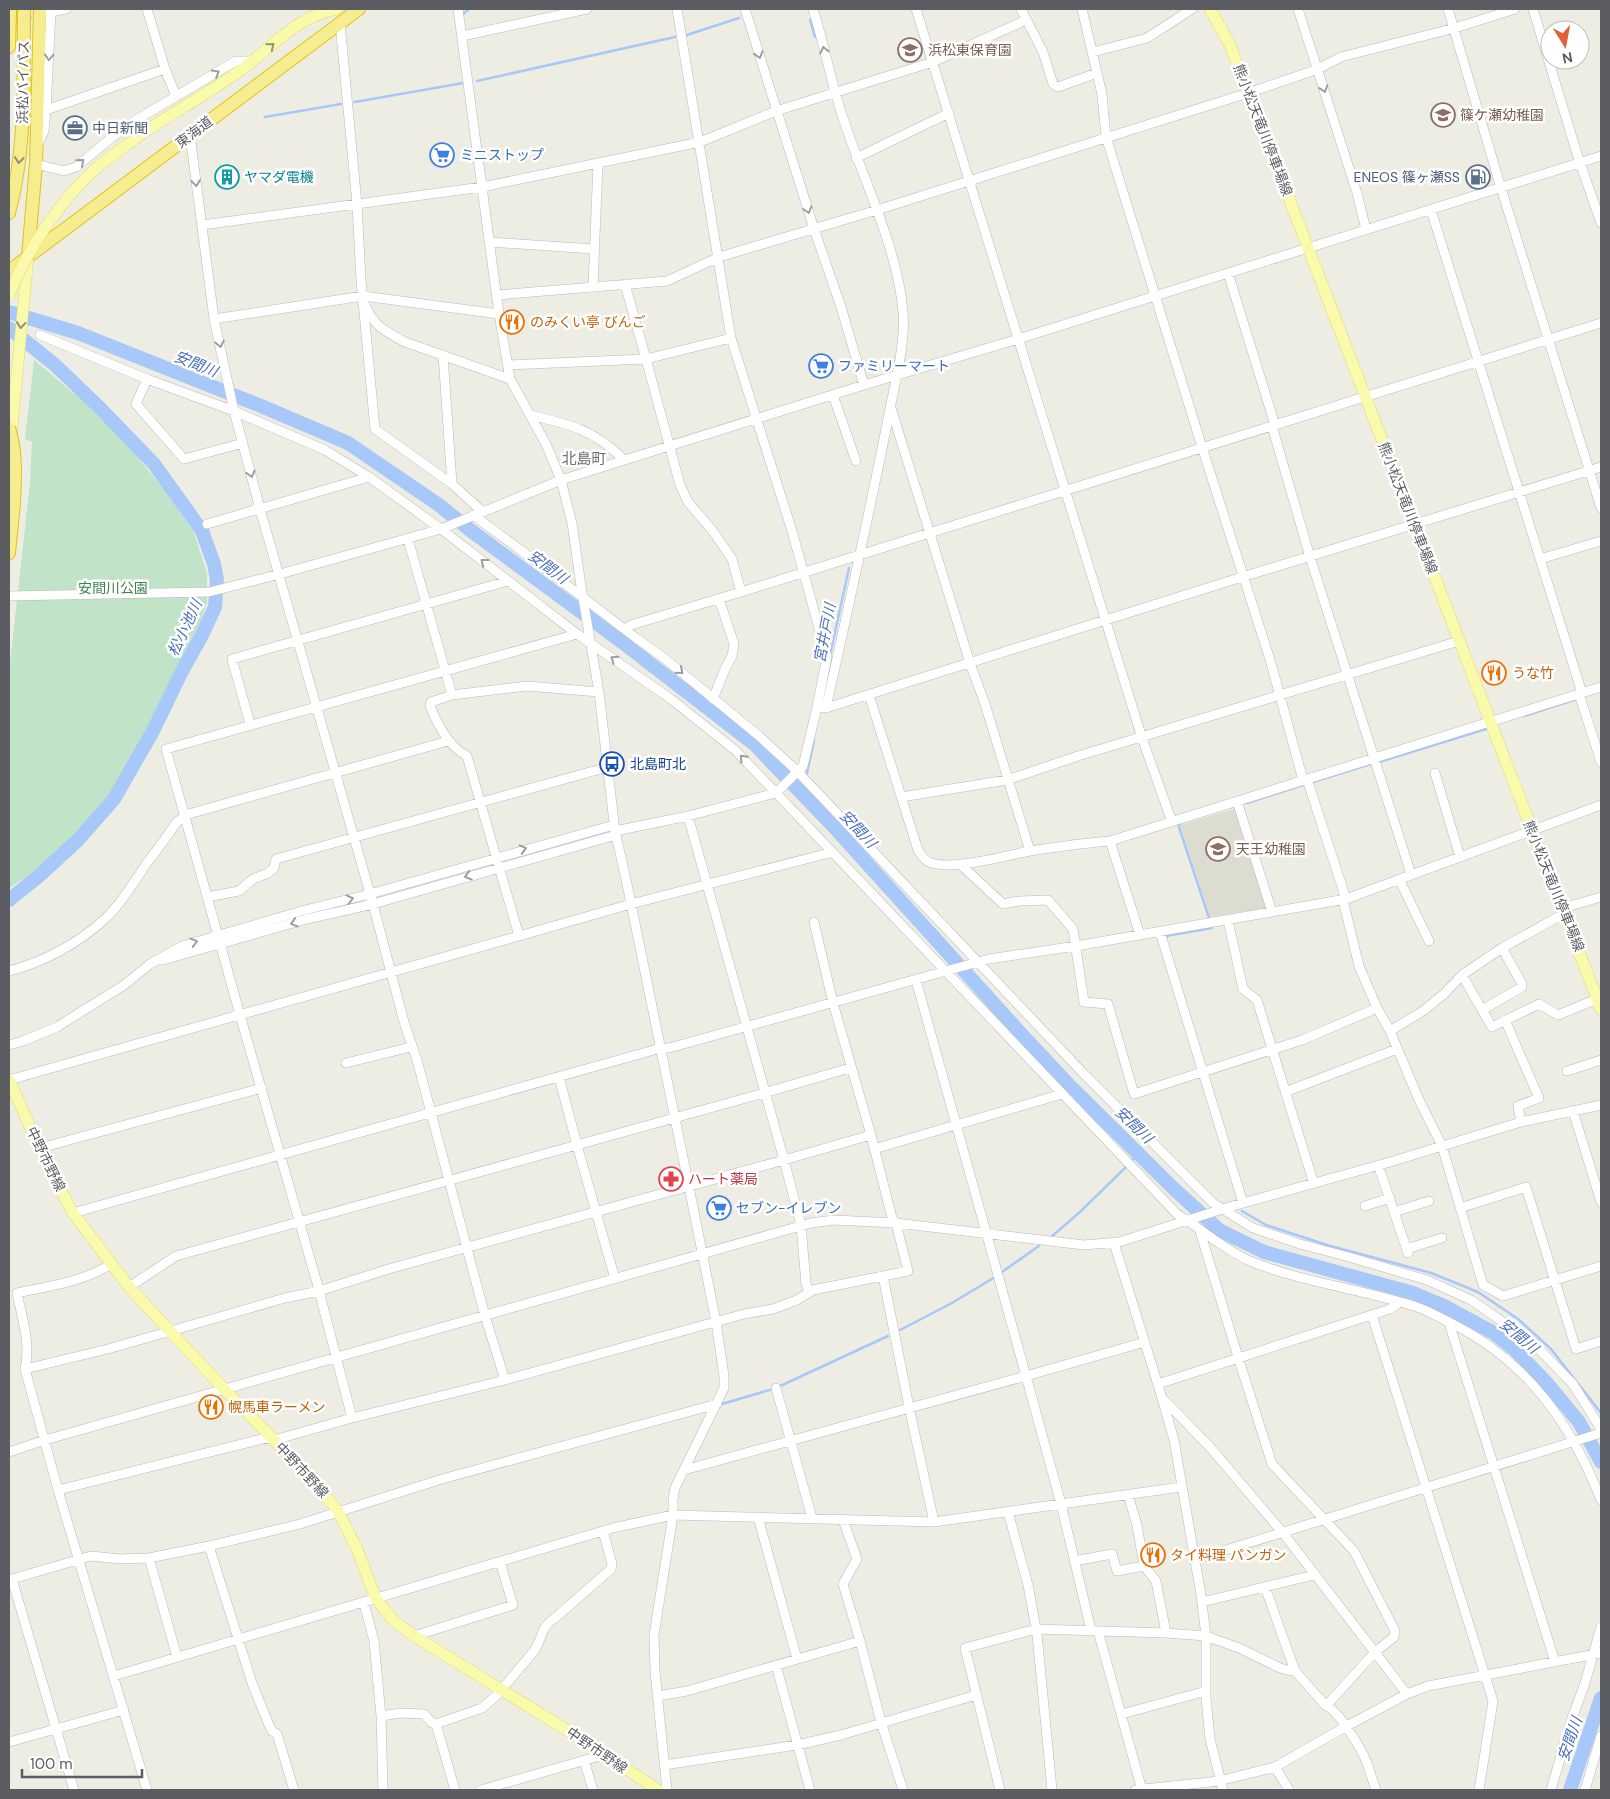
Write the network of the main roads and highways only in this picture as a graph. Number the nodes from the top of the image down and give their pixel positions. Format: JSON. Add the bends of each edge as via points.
{"nodes":[{"id":1,"x":10,"y":9,"type":"edge"},
{"id":2,"x":24,"y":9,"type":"edge"},
{"id":3,"x":338,"y":9,"type":"edge"},
{"id":4,"x":359,"y":9,"type":"edge"},
{"id":5,"x":1210,"y":9,"type":"edge"},
{"id":6,"x":47,"y":10,"type":"edge"},
{"id":7,"x":321,"y":10,"type":"edge"},
{"id":8,"x":9,"y":47,"type":"edge"},
{"id":9,"x":34,"y":192,"type":"junction"},
{"id":10,"x":9,"y":213,"type":"edge"},
{"id":11,"x":66,"y":228,"type":"junction"},
{"id":12,"x":28,"y":256,"type":"junction"},
{"id":13,"x":9,"y":271,"type":"edge"},
{"id":14,"x":9,"y":295,"type":"edge"},
{"id":15,"x":9,"y":428,"type":"edge"},
{"id":16,"x":9,"y":460,"type":"edge"},
{"id":17,"x":9,"y":553,"type":"edge"},
{"id":18,"x":1599,"y":997,"type":"edge"},
{"id":19,"x":9,"y":1080,"type":"edge"},
{"id":20,"x":13,"y":1099,"type":"edge"},
{"id":21,"x":658,"y":1790,"type":"edge"}],
"edges":[{"from":1,"to":8,"type":"highway","name":"浜松バイパス"},
{"from":2,"to":10,"type":"highway","name":"浜松バイパス","one_way":true,"via":[[23,112],[19,164]]},
{"from":3,"to":7,"type":"main road"},
{"from":4,"to":11,"type":"highway","name":"東海道"},
{"from":5,"to":18,"type":"main road","name":"熊小松天竜川停車場線","via":[[1230,45]]},
{"from":6,"to":9,"type":"highway"},
{"from":14,"to":7,"type":"main road","one_way":true,"bridge":true,"via":[[42,232],[75,190],[100,165]]},
{"from":9,"to":11,"type":"highway","via":[[41,222],[56,229]]},
{"from":9,"to":12,"type":"highway"},
{"from":11,"to":12,"type":"highway","name":"東海道"},
{"from":12,"to":13,"type":"highway","name":"東海道"},
{"from":12,"to":16,"type":"main road","one_way":true},
{"from":15,"to":17,"type":"highway","bridge":true,"via":[[16,467]]},
{"from":19,"to":20,"type":"main road","name":"中野市野線"},
{"from":20,"to":21,"type":"main road","name":"中野市野線","via":[[74,1213],[129,1287],[310,1477],[338,1512],[376,1599],[394,1621]]}]}
